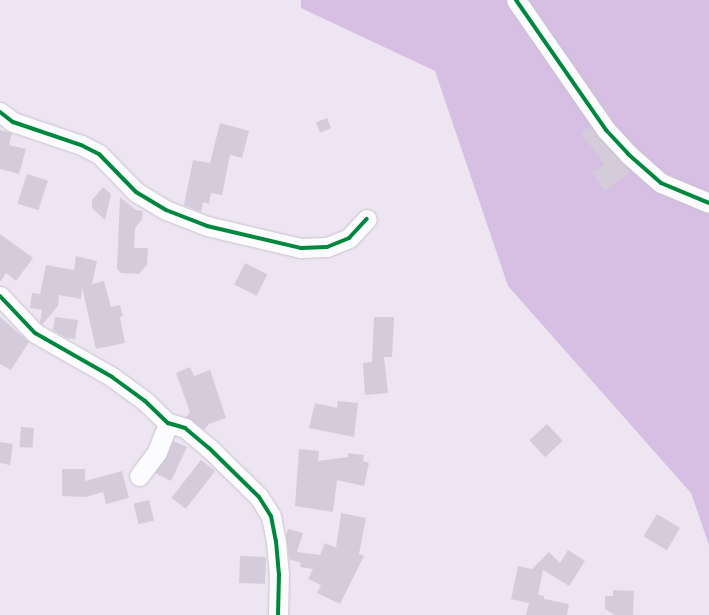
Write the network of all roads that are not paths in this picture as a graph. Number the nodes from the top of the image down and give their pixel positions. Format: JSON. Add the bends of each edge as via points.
{"nodes":[{"id":1,"x":516,"y":0,"type":"edge"},
{"id":2,"x":0,"y":112,"type":"edge"},
{"id":3,"x":709,"y":204,"type":"edge"},
{"id":4,"x":367,"y":220,"type":"dead end"},
{"id":5,"x":0,"y":296,"type":"edge"},
{"id":6,"x":168,"y":423,"type":"junction"},
{"id":7,"x":139,"y":476,"type":"dead end"},
{"id":8,"x":278,"y":615,"type":"edge"}],
"edges":[{"from":1,"to":3,"type":"street","via":[[606,130],[628,154],[661,183]]},
{"from":2,"to":4,"type":"street","via":[[13,122],[81,145],[99,154],[136,192],[166,210],[200,224],[301,248],[327,247],[349,238]]},
{"from":5,"to":6,"type":"street","via":[[35,333],[112,377],[145,401]]},
{"from":6,"to":7,"type":"street","via":[[157,452]]},
{"from":6,"to":8,"type":"street","via":[[185,428],[209,448],[259,497],[271,516],[279,574]]}]}
